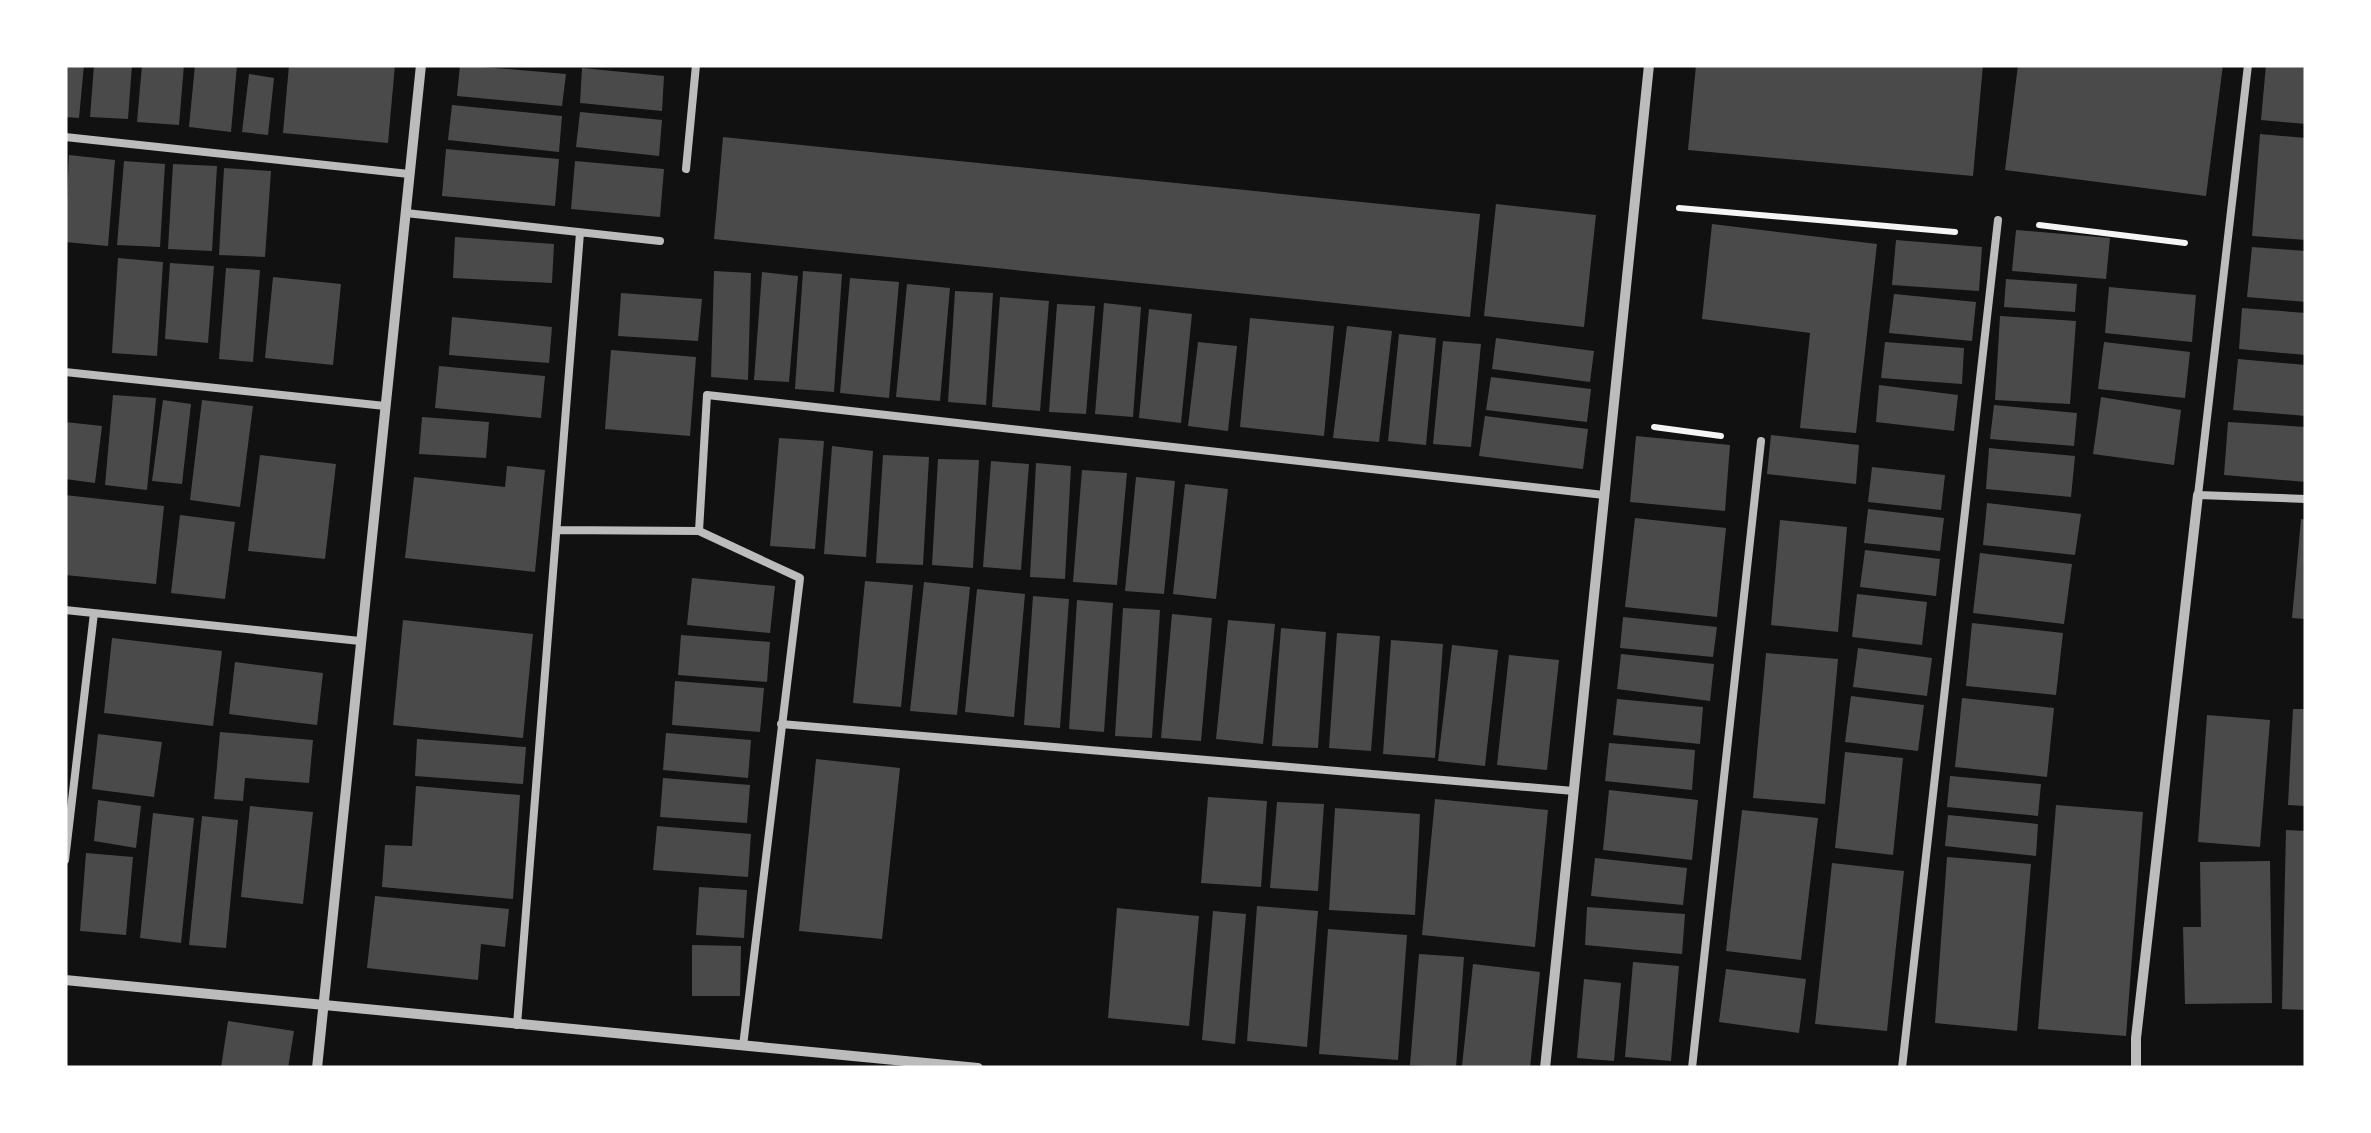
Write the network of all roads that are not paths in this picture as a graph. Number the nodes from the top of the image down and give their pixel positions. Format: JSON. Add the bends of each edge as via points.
{"nodes":[{"id":1,"x":421,"y":65,"type":"edge"},
{"id":2,"x":696,"y":65,"type":"edge"},
{"id":3,"x":1649,"y":65,"type":"edge"},
{"id":4,"x":2248,"y":65,"type":"edge"},
{"id":5,"x":65,"y":137,"type":"edge"},
{"id":6,"x":686,"y":168,"type":"dead end"},
{"id":7,"x":410,"y":174,"type":"junction"},
{"id":8,"x":406,"y":213,"type":"junction"},
{"id":9,"x":1998,"y":220,"type":"road end"},
{"id":10,"x":580,"y":233,"type":"junction"},
{"id":11,"x":660,"y":241,"type":"dead end"},
{"id":12,"x":65,"y":372,"type":"edge"},
{"id":13,"x":385,"y":406,"type":"junction"},
{"id":14,"x":1762,"y":442,"type":"road end"},
{"id":15,"x":2198,"y":494,"type":"junction"},
{"id":16,"x":1604,"y":495,"type":"junction"},
{"id":17,"x":2306,"y":498,"type":"edge"},
{"id":18,"x":557,"y":530,"type":"junction"},
{"id":19,"x":699,"y":531,"type":"junction"},
{"id":20,"x":65,"y":610,"type":"edge"},
{"id":21,"x":94,"y":613,"type":"junction"},
{"id":22,"x":360,"y":641,"type":"junction"},
{"id":23,"x":781,"y":724,"type":"junction"},
{"id":24,"x":1574,"y":791,"type":"junction"},
{"id":25,"x":65,"y":860,"type":"edge"},
{"id":26,"x":65,"y":980,"type":"edge"},
{"id":27,"x":322,"y":1007,"type":"junction"},
{"id":28,"x":517,"y":1025,"type":"junction"},
{"id":29,"x":743,"y":1046,"type":"junction"},
{"id":30,"x":317,"y":1068,"type":"edge"},
{"id":31,"x":978,"y":1068,"type":"edge"},
{"id":32,"x":1545,"y":1068,"type":"edge"},
{"id":33,"x":1692,"y":1068,"type":"edge"},
{"id":34,"x":1902,"y":1068,"type":"edge"},
{"id":35,"x":2136,"y":1068,"type":"edge"}],
"edges":[{"from":1,"to":7,"type":"street"},
{"from":2,"to":6,"type":"lane"},
{"from":3,"to":16,"type":"street"},
{"from":4,"to":15,"type":"lane"},
{"from":5,"to":7,"type":"lane"},
{"from":7,"to":8,"type":"street"},
{"from":8,"to":10,"type":"lane"},
{"from":8,"to":13,"type":"street"},
{"from":9,"to":34,"type":"lane"},
{"from":10,"to":11,"type":"lane"},
{"from":10,"to":18,"type":"lane"},
{"from":12,"to":13,"type":"lane"},
{"from":13,"to":22,"type":"street"},
{"from":14,"to":33,"type":"lane"},
{"from":15,"to":17,"type":"lane"},
{"from":15,"to":35,"type":"street"},
{"from":16,"to":19,"type":"lane","via":[[707,395]]},
{"from":16,"to":24,"type":"street"},
{"from":18,"to":19,"type":"lane"},
{"from":18,"to":28,"type":"lane"},
{"from":19,"to":23,"type":"lane","via":[[800,578]]},
{"from":20,"to":21,"type":"lane"},
{"from":21,"to":22,"type":"lane"},
{"from":21,"to":25,"type":"lane"},
{"from":22,"to":27,"type":"street"},
{"from":23,"to":24,"type":"lane"},
{"from":23,"to":29,"type":"lane"},
{"from":24,"to":32,"type":"street"},
{"from":26,"to":27,"type":"street"},
{"from":27,"to":28,"type":"street"},
{"from":27,"to":30,"type":"street"},
{"from":28,"to":29,"type":"street"},
{"from":29,"to":31,"type":"street"}]}
